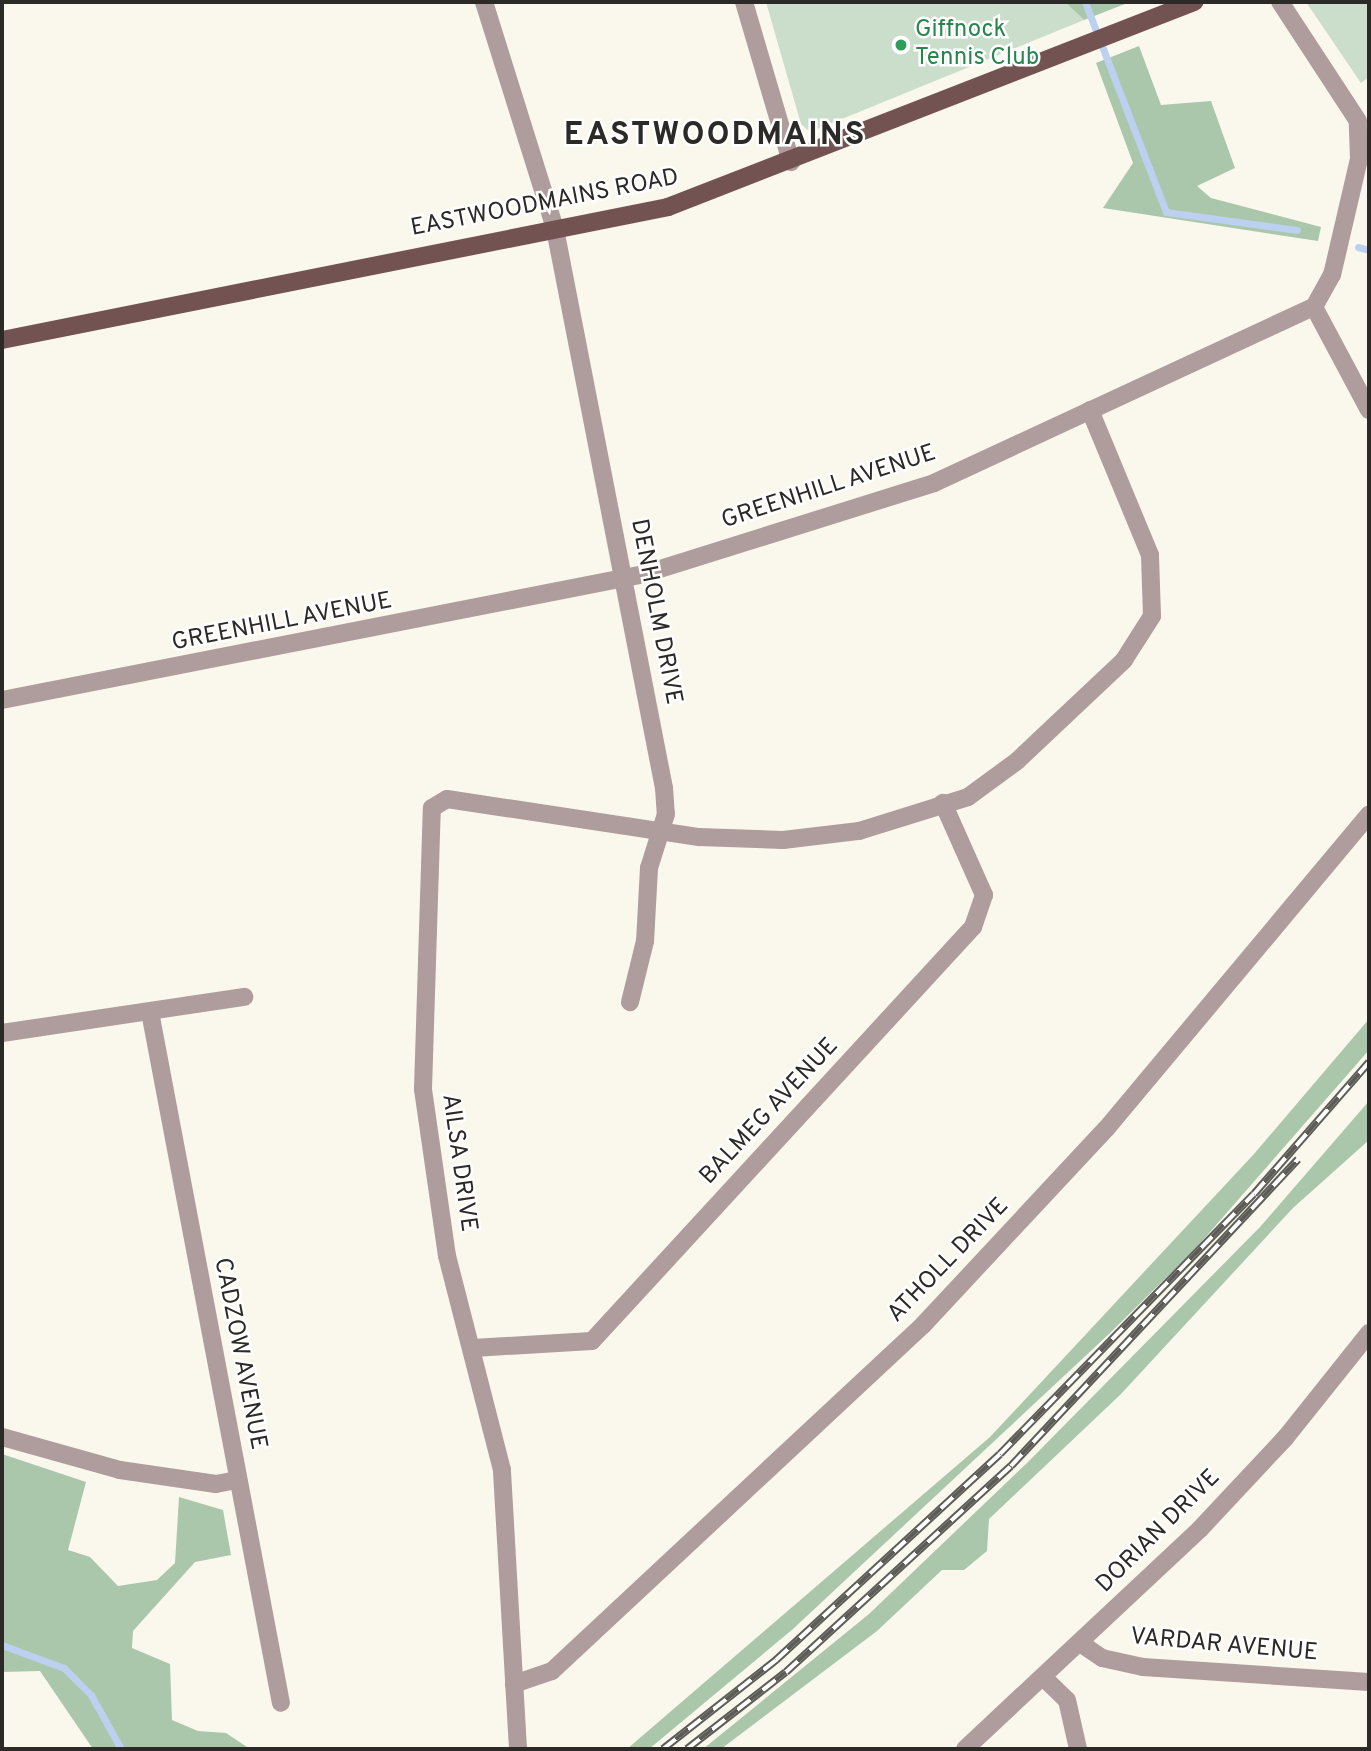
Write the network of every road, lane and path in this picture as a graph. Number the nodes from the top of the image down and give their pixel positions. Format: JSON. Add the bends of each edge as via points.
{"nodes":[{"id":1,"x":484,"y":2,"type":"edge"},
{"id":2,"x":744,"y":2,"type":"edge"},
{"id":3,"x":1194,"y":2,"type":"edge"},
{"id":4,"x":1280,"y":2,"type":"edge"},
{"id":5,"x":791,"y":162,"type":"junction"},
{"id":6,"x":555,"y":229,"type":"junction"},
{"id":7,"x":1314,"y":307,"type":"junction"},
{"id":8,"x":2,"y":340,"type":"edge"},
{"id":9,"x":1090,"y":410,"type":"junction"},
{"id":10,"x":1369,"y":410,"type":"edge"},
{"id":11,"x":624,"y":580,"type":"junction"},
{"id":12,"x":2,"y":700,"type":"edge"},
{"id":13,"x":943,"y":803,"type":"junction"},
{"id":14,"x":1369,"y":815,"type":"edge"},
{"id":15,"x":657,"y":831,"type":"junction"},
{"id":16,"x":244,"y":998,"type":"dead end"},
{"id":17,"x":630,"y":1002,"type":"dead end"},
{"id":18,"x":150,"y":1012,"type":"junction"},
{"id":19,"x":2,"y":1033,"type":"edge"},
{"id":20,"x":1369,"y":1333,"type":"edge"},
{"id":21,"x":473,"y":1348,"type":"junction"},
{"id":22,"x":2,"y":1437,"type":"edge"},
{"id":23,"x":237,"y":1480,"type":"junction"},
{"id":24,"x":1080,"y":1643,"type":"junction"},
{"id":25,"x":1043,"y":1677,"type":"junction"},
{"id":26,"x":1369,"y":1682,"type":"edge"},
{"id":27,"x":514,"y":1684,"type":"junction"},
{"id":28,"x":281,"y":1703,"type":"dead end"},
{"id":29,"x":518,"y":1749,"type":"edge"},
{"id":30,"x":965,"y":1749,"type":"edge"},
{"id":31,"x":1078,"y":1749,"type":"edge"}],
"edges":[{"from":1,"to":6,"type":"street","name":"DENHOLM DRIVE"},
{"from":2,"to":5,"type":"street"},
{"from":3,"to":5,"type":"main road","name":"EASTWOODMAINS ROAD"},
{"from":4,"to":7,"type":"street","via":[[1358,121],[1359,159],[1332,275]]},
{"from":5,"to":6,"type":"main road","name":"EASTWOODMAINS ROAD","via":[[668,207]]},
{"from":6,"to":8,"type":"main road","name":"EASTWOODMAINS ROAD"},
{"from":6,"to":11,"type":"street","name":"DENHOLM DRIVE"},
{"from":7,"to":9,"type":"street","name":"GREENHILL AVENUE"},
{"from":7,"to":10,"type":"street"},
{"from":9,"to":11,"type":"street","name":"GREENHILL AVENUE","via":[[934,483]]},
{"from":9,"to":13,"type":"street","via":[[1150,555],[1152,616],[1124,660],[1017,761],[968,797]]},
{"from":11,"to":12,"type":"street","name":"GREENHILL AVENUE"},
{"from":11,"to":15,"type":"street","name":"DENHOLM DRIVE","via":[[664,788],[666,814]]},
{"from":13,"to":15,"type":"street","via":[[822,839],[747,841]]},
{"from":13,"to":21,"type":"street","name":"BALMEG AVENUE","via":[[984,895],[973,927],[592,1341]]},
{"from":14,"to":27,"type":"street","name":"ATHOLL DRIVE","via":[[1106,1129],[923,1325],[552,1671]]},
{"from":15,"to":17,"type":"street","name":"DENHOLM DRIVE","via":[[645,941]]},
{"from":15,"to":21,"type":"street","name":"AILSA DRIVE","via":[[447,799],[432,808],[421,1065],[442,1232]]},
{"from":16,"to":18,"type":"street"},
{"from":18,"to":19,"type":"street"},
{"from":18,"to":23,"type":"street","name":"CADZOW AVENUE"},
{"from":20,"to":24,"type":"street","name":"DORIAN DRIVE","via":[[1278,1446]]},
{"from":21,"to":27,"type":"street","name":"AILSA DRIVE","via":[[502,1470]]},
{"from":22,"to":23,"type":"street","via":[[120,1470],[216,1483]]},
{"from":23,"to":28,"type":"street","name":"CADZOW AVENUE"},
{"from":24,"to":25,"type":"street","name":"DORIAN DRIVE"},
{"from":24,"to":26,"type":"street","name":"VARDAR AVENUE","via":[[1102,1658],[1143,1667]]},
{"from":25,"to":30,"type":"street","name":"DORIAN DRIVE"},
{"from":25,"to":31,"type":"street","via":[[1067,1700]]},
{"from":27,"to":29,"type":"street","name":"AILSA DRIVE"}]}
